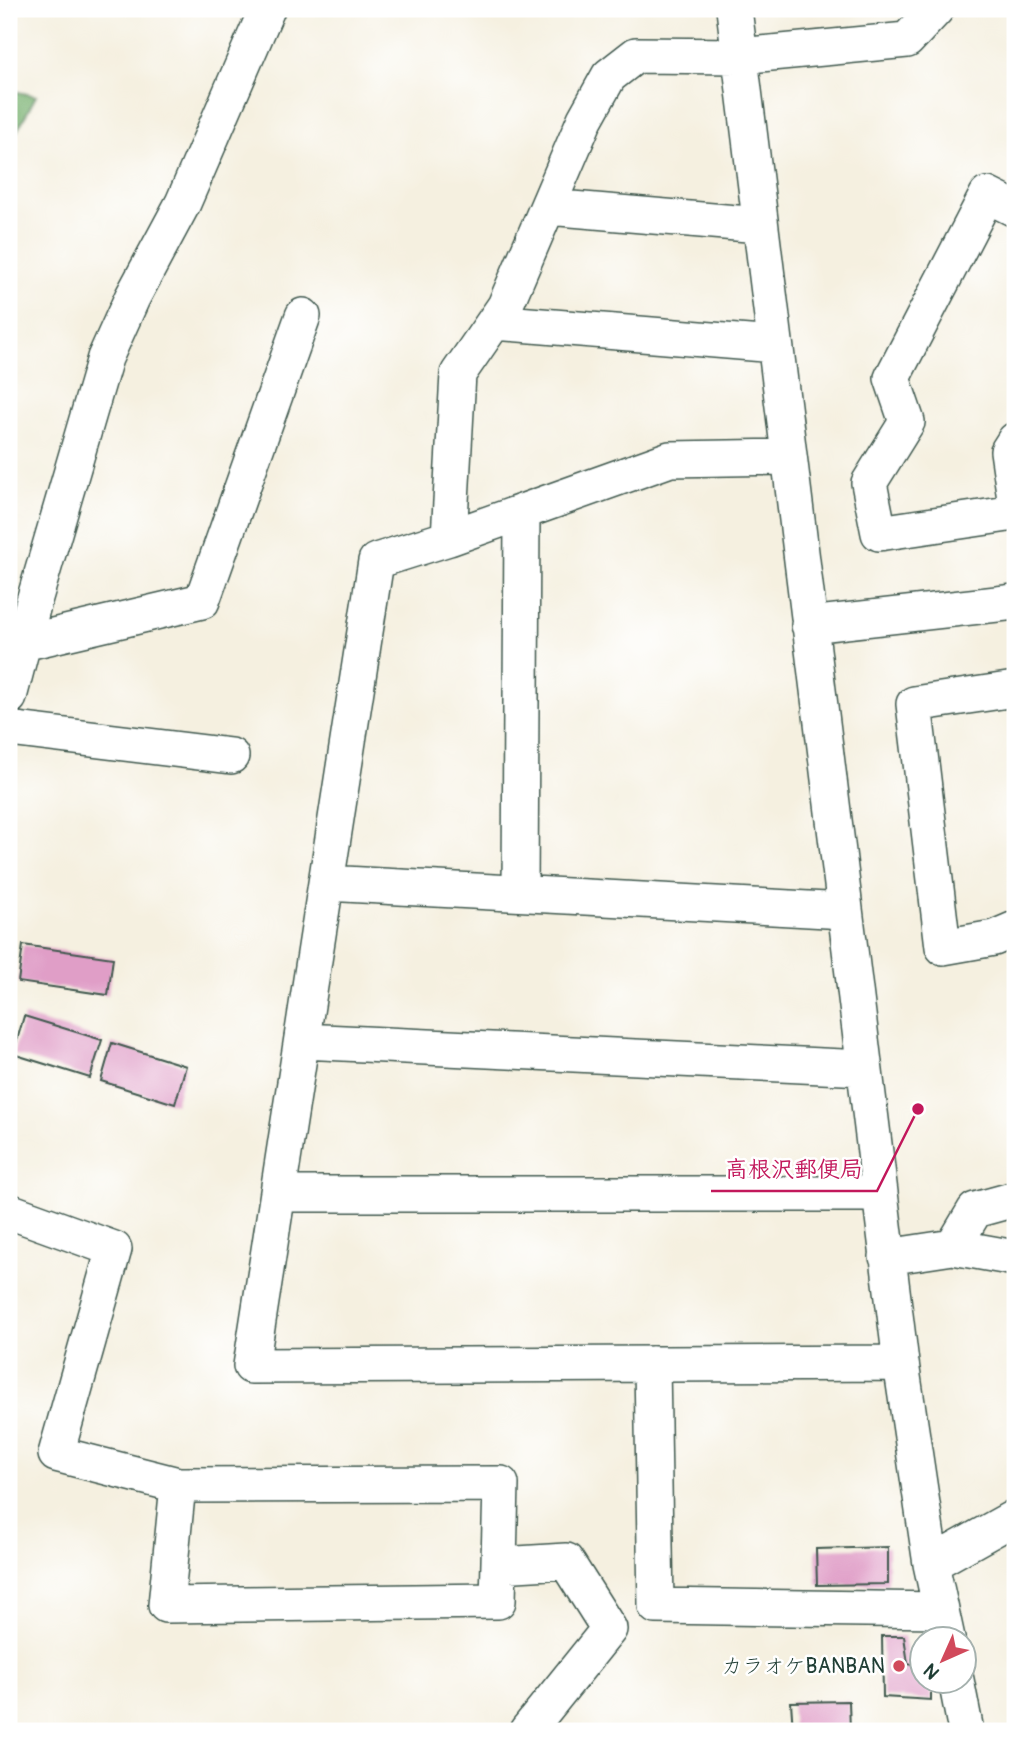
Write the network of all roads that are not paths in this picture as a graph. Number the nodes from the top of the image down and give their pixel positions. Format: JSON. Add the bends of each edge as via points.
{"nodes":[{"id":1,"x":267,"y":9,"type":"edge"},
{"id":2,"x":734,"y":9,"type":"edge"},
{"id":3,"x":936,"y":9,"type":"edge"},
{"id":4,"x":739,"y":56,"type":"junction"},
{"id":5,"x":548,"y":207,"type":"junction"},
{"id":6,"x":1015,"y":209,"type":"edge"},
{"id":7,"x":760,"y":225,"type":"junction"},
{"id":8,"x":303,"y":316,"type":"dead end"},
{"id":9,"x":494,"y":322,"type":"junction"},
{"id":10,"x":775,"y":345,"type":"junction"},
{"id":11,"x":1015,"y":440,"type":"edge"},
{"id":12,"x":789,"y":457,"type":"junction"},
{"id":13,"x":1015,"y":499,"type":"edge"},
{"id":14,"x":523,"y":512,"type":"junction"},
{"id":15,"x":1015,"y":513,"type":"edge"},
{"id":16,"x":449,"y":538,"type":"junction"},
{"id":17,"x":1015,"y":603,"type":"edge"},
{"id":18,"x":809,"y":625,"type":"junction"},
{"id":19,"x":23,"y":643,"type":"junction"},
{"id":20,"x":1015,"y":689,"type":"edge"},
{"id":21,"x":9,"y":697,"type":"edge"},
{"id":22,"x":9,"y":729,"type":"edge"},
{"id":23,"x":231,"y":756,"type":"dead end"},
{"id":24,"x":326,"y":883,"type":"junction"},
{"id":25,"x":520,"y":893,"type":"junction"},
{"id":26,"x":845,"y":911,"type":"junction"},
{"id":27,"x":1015,"y":929,"type":"edge"},
{"id":28,"x":302,"y":1041,"type":"junction"},
{"id":29,"x":864,"y":1068,"type":"junction"},
{"id":30,"x":278,"y":1194,"type":"junction"},
{"id":31,"x":880,"y":1194,"type":"junction"},
{"id":32,"x":1015,"y":1199,"type":"edge"},
{"id":33,"x":9,"y":1211,"type":"edge"},
{"id":34,"x":953,"y":1247,"type":"junction"},
{"id":35,"x":887,"y":1257,"type":"junction"},
{"id":36,"x":1015,"y":1258,"type":"edge"},
{"id":37,"x":901,"y":1363,"type":"junction"},
{"id":38,"x":652,"y":1364,"type":"junction"},
{"id":39,"x":178,"y":1485,"type":"junction"},
{"id":40,"x":1015,"y":1517,"type":"edge"},
{"id":41,"x":931,"y":1564,"type":"junction"},
{"id":42,"x":499,"y":1565,"type":"junction"},
{"id":43,"x":944,"y":1624,"type":"edge"},
{"id":44,"x":959,"y":1694,"type":"edge"},
{"id":45,"x":527,"y":1731,"type":"edge"},
{"id":46,"x":967,"y":1731,"type":"edge"}],
"edges":[{"from":1,"to":19,"type":"street","via":[[183,203],[105,358]]},
{"from":2,"to":4,"type":"street"},
{"from":3,"to":4,"type":"street","via":[[907,40]]},
{"from":4,"to":5,"type":"street","via":[[636,54],[609,76],[585,119]]},
{"from":4,"to":7,"type":"street"},
{"from":5,"to":7,"type":"street"},
{"from":5,"to":9,"type":"street"},
{"from":6,"to":15,"type":"street","via":[[987,195],[892,378],[907,422],[869,483],[879,533]]},
{"from":7,"to":10,"type":"street"},
{"from":8,"to":19,"type":"street","via":[[202,601]]},
{"from":9,"to":10,"type":"street"},
{"from":9,"to":16,"type":"street","via":[[458,374]]},
{"from":10,"to":12,"type":"street"},
{"from":11,"to":13,"type":"street","via":[[1008,452]]},
{"from":12,"to":14,"type":"street","via":[[670,459]]},
{"from":12,"to":18,"type":"street"},
{"from":14,"to":16,"type":"street"},
{"from":14,"to":25,"type":"street"},
{"from":16,"to":24,"type":"street","via":[[376,561]]},
{"from":17,"to":18,"type":"street"},
{"from":18,"to":26,"type":"street"},
{"from":19,"to":21,"type":"street"},
{"from":20,"to":27,"type":"street","via":[[914,704],[943,947],[994,938]]},
{"from":22,"to":23,"type":"street"},
{"from":24,"to":25,"type":"street"},
{"from":24,"to":28,"type":"street"},
{"from":25,"to":26,"type":"street"},
{"from":26,"to":29,"type":"street"},
{"from":28,"to":29,"type":"street"},
{"from":28,"to":30,"type":"street"},
{"from":29,"to":31,"type":"street"},
{"from":30,"to":31,"type":"street"},
{"from":30,"to":38,"type":"street","via":[[251,1366]]},
{"from":31,"to":35,"type":"street"},
{"from":32,"to":34,"type":"street","via":[[975,1210]]},
{"from":33,"to":39,"type":"street","via":[[114,1249],[56,1454]]},
{"from":34,"to":35,"type":"street"},
{"from":34,"to":36,"type":"street"},
{"from":35,"to":37,"type":"street"},
{"from":37,"to":38,"type":"street"},
{"from":37,"to":41,"type":"street"},
{"from":38,"to":43,"type":"street","via":[[656,1606]]},
{"from":39,"to":42,"type":"street","via":[[501,1484]]},
{"from":39,"to":42,"type":"street","via":[[166,1605],[498,1601]]},
{"from":40,"to":41,"type":"street"},
{"from":41,"to":43,"type":"street"},
{"from":42,"to":45,"type":"street","via":[[566,1561],[609,1629]]},
{"from":44,"to":46,"type":"street"}]}
